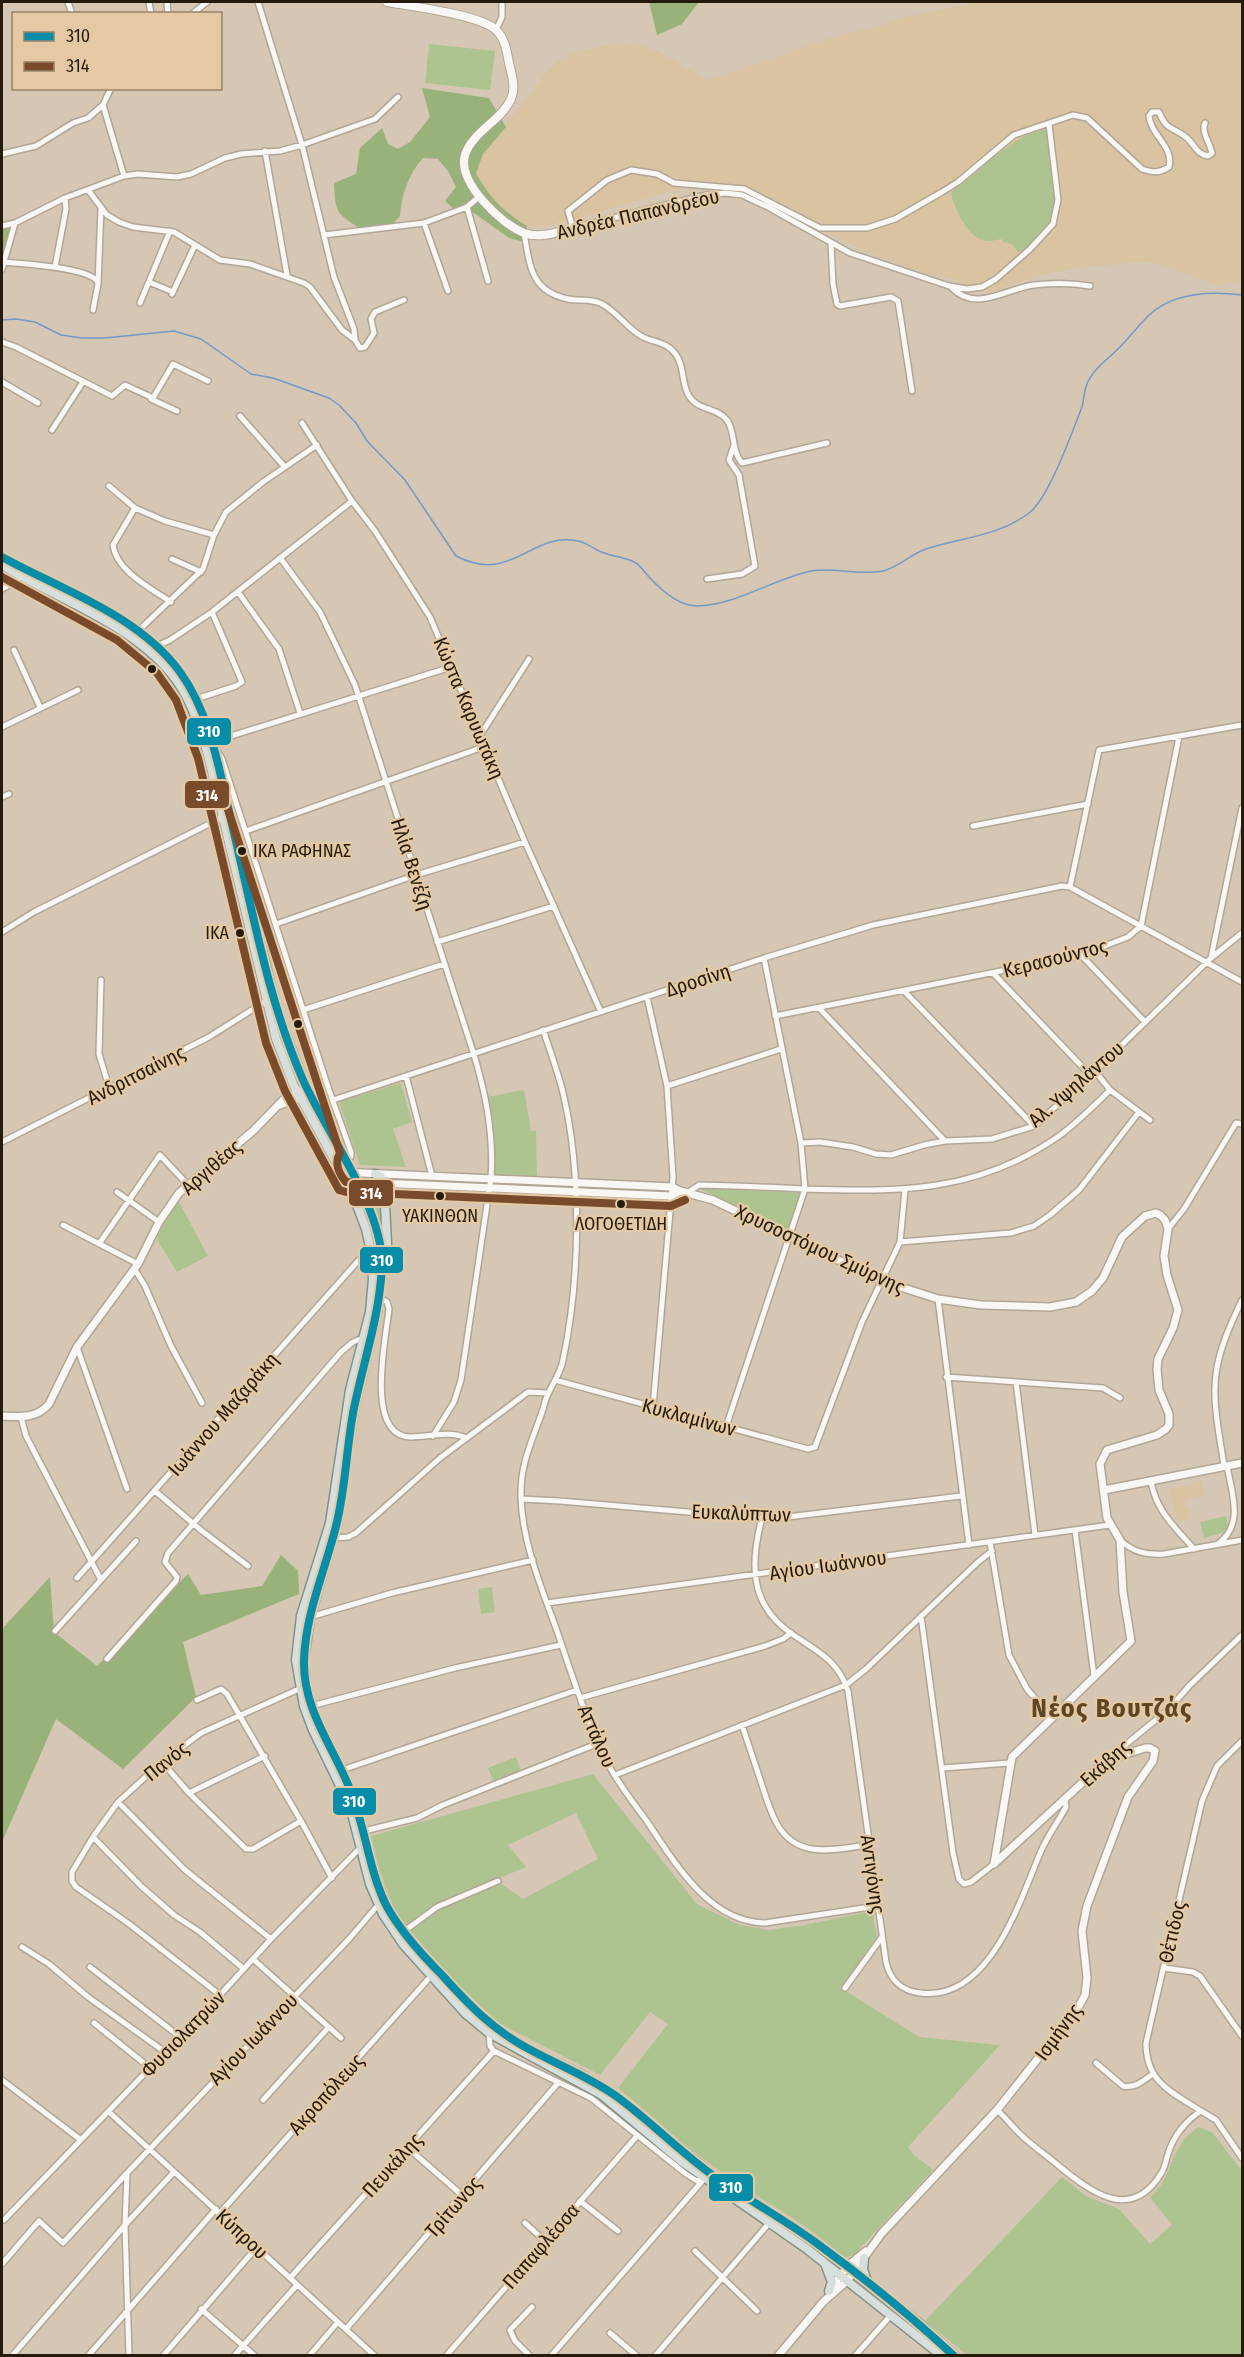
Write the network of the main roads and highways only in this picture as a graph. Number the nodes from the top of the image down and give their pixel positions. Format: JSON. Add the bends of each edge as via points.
{"nodes":[{"id":1,"x":387,"y":2,"type":"edge"},
{"id":2,"x":402,"y":3,"type":"edge"},
{"id":3,"x":573,"y":228,"type":"road end"},
{"id":4,"x":2,"y":557,"type":"edge"},
{"id":5,"x":2,"y":565,"type":"edge"},
{"id":6,"x":135,"y":635,"type":"junction"},
{"id":7,"x":375,"y":1174,"type":"road end"},
{"id":8,"x":382,"y":1272,"type":"junction"},
{"id":9,"x":864,"y":2258,"type":"road end"},
{"id":10,"x":822,"y":2261,"type":"junction"},
{"id":11,"x":870,"y":2286,"type":"junction"},
{"id":12,"x":829,"y":2291,"type":"road end"},
{"id":13,"x":942,"y":2355,"type":"edge"},
{"id":14,"x":955,"y":2355,"type":"edge"}],
"edges":[{"from":1,"to":2,"type":"main road"},
{"from":2,"to":3,"type":"main road","name":"Ανδρέα Παπανδρέου","via":[[480,21],[496,30],[506,50],[513,92],[500,115],[472,142],[465,156],[467,179],[503,219],[524,233],[543,235]]},
{"from":4,"to":6,"type":"main road","via":[[116,617]]},
{"from":5,"to":6,"type":"main road"},
{"from":6,"to":8,"type":"main road","via":[[156,646],[178,670],[196,699],[212,742],[273,999],[308,1091],[369,1206],[378,1234]]},
{"from":6,"to":10,"type":"main road","via":[[166,668],[190,702],[208,755],[276,1040],[299,1095],[346,1182],[371,1251],[372,1294],[348,1399],[330,1523],[301,1616],[296,1648],[299,1689],[313,1730],[350,1806],[378,1905],[396,1936],[466,2014],[489,2033],[602,2095],[705,2178]]},
{"from":7,"to":8,"type":"main road","via":[[384,1184],[387,1252]]},
{"from":8,"to":11,"type":"main road","via":[[380,1298],[354,1408],[334,1538],[309,1617],[304,1660],[310,1706],[354,1797],[382,1894],[403,1932],[495,2029],[606,2089],[710,2173],[806,2236]]},
{"from":9,"to":11,"type":"main road","via":[[863,2270]]},
{"from":10,"to":12,"type":"main road","via":[[832,2278]]},
{"from":10,"to":13,"type":"main road"},
{"from":11,"to":14,"type":"main road"}]}
